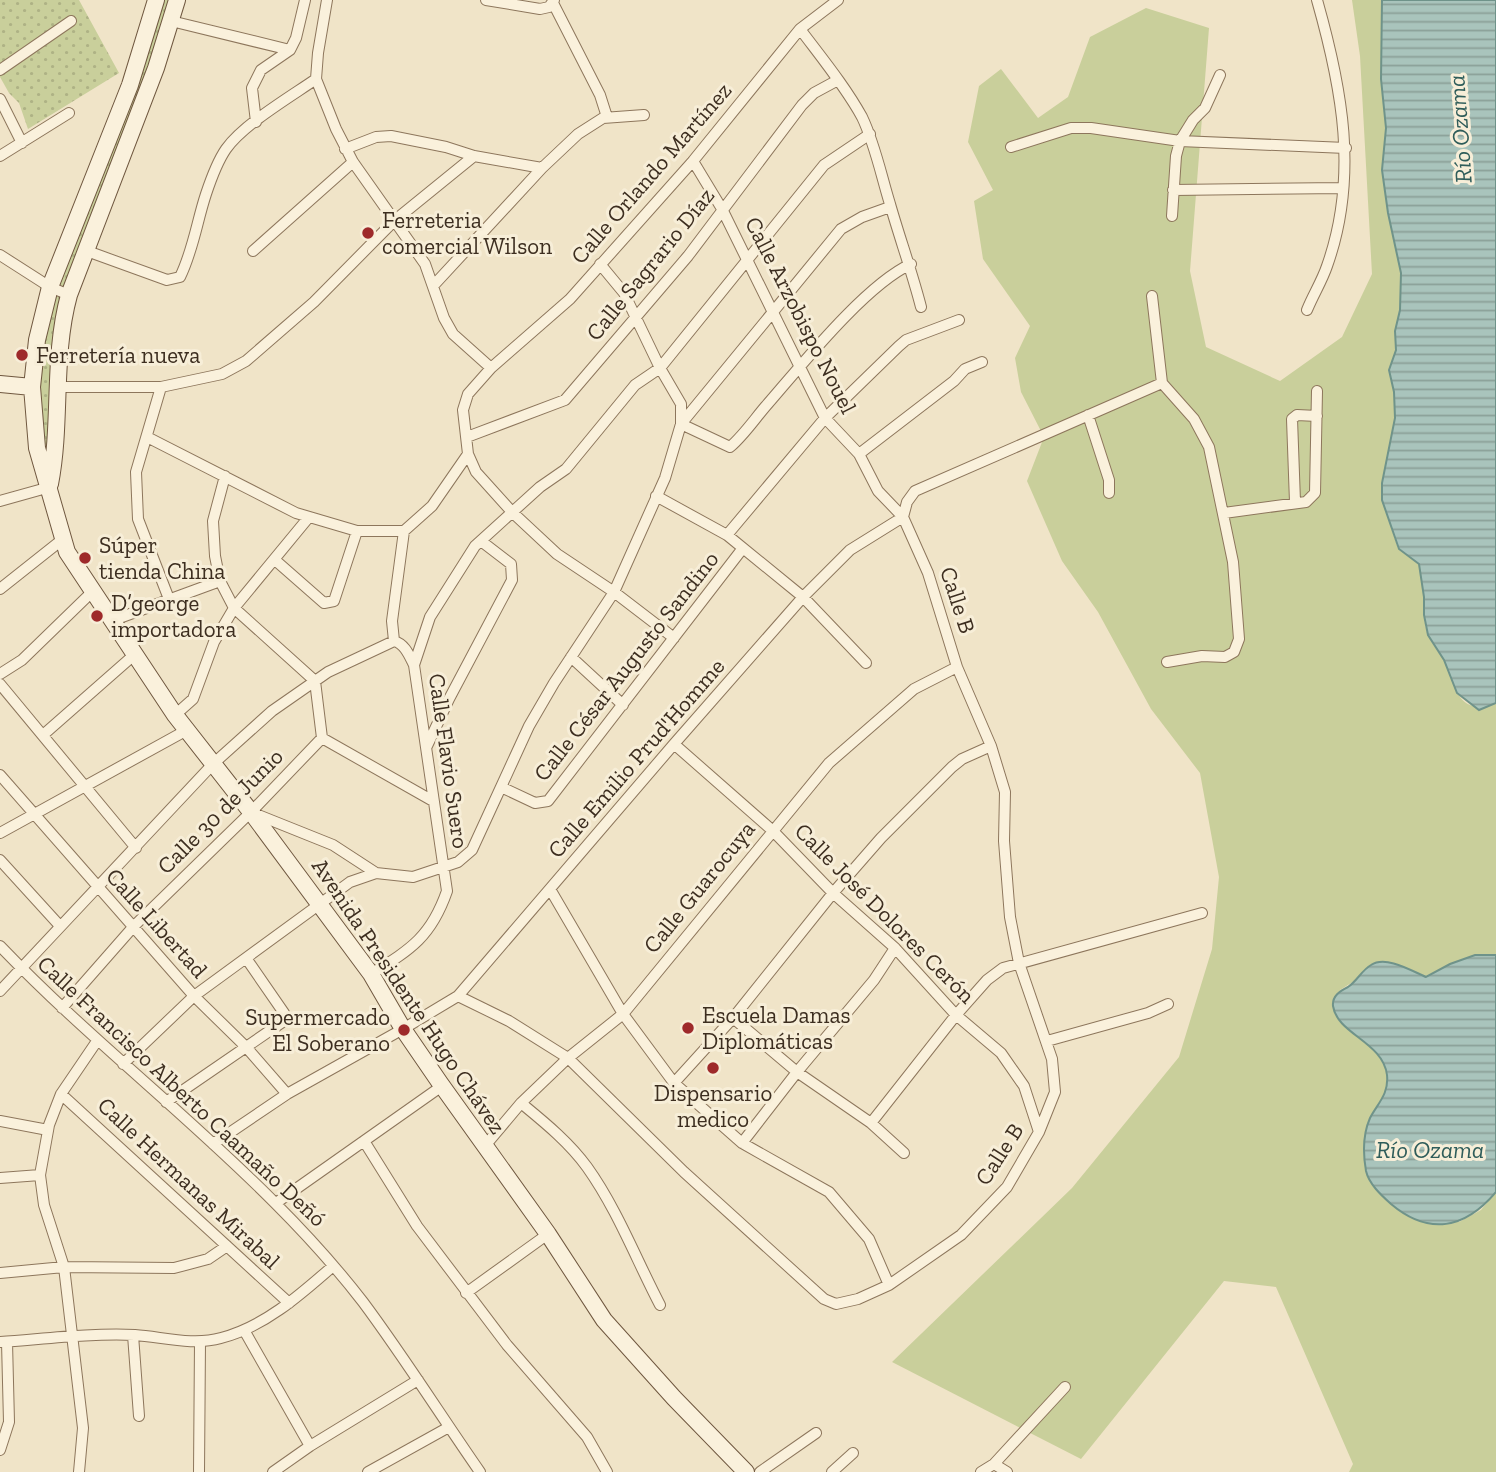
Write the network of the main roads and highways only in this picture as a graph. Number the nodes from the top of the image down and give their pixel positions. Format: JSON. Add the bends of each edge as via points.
{"nodes":[{"id":1,"x":156,"y":0,"type":"edge"},
{"id":2,"x":177,"y":0,"type":"edge"},
{"id":3,"x":0,"y":384,"type":"edge"},
{"id":4,"x":32,"y":387,"type":"junction"},
{"id":5,"x":37,"y":448,"type":"junction"},
{"id":6,"x":57,"y":450,"type":"junction"},
{"id":7,"x":50,"y":487,"type":"junction"},
{"id":8,"x":746,"y":1472,"type":"edge"}],
"edges":[{"from":1,"to":4,"type":"main road","name":"Avenida Presidente Hugo Chávez","via":[[130,85],[50,287]]},
{"from":2,"to":6,"type":"main road","name":"Avenida Presidente Hugo Chávez","via":[[156,68],[69,295],[57,387]]},
{"from":3,"to":4,"type":"main road"},
{"from":4,"to":5,"type":"main road","name":"Avenida Presidente Hugo Chávez"},
{"from":5,"to":6,"type":"main road","via":[[46,456]]},
{"from":5,"to":7,"type":"main road","name":"Avenida Presidente Hugo Chávez"},
{"from":6,"to":7,"type":"main road","name":"Avenida Presidente Hugo Chávez"},
{"from":7,"to":8,"type":"main road","name":"Avenida Presidente Hugo Chávez","via":[[67,552],[175,715],[372,974],[403,1029],[604,1320]]}]}
